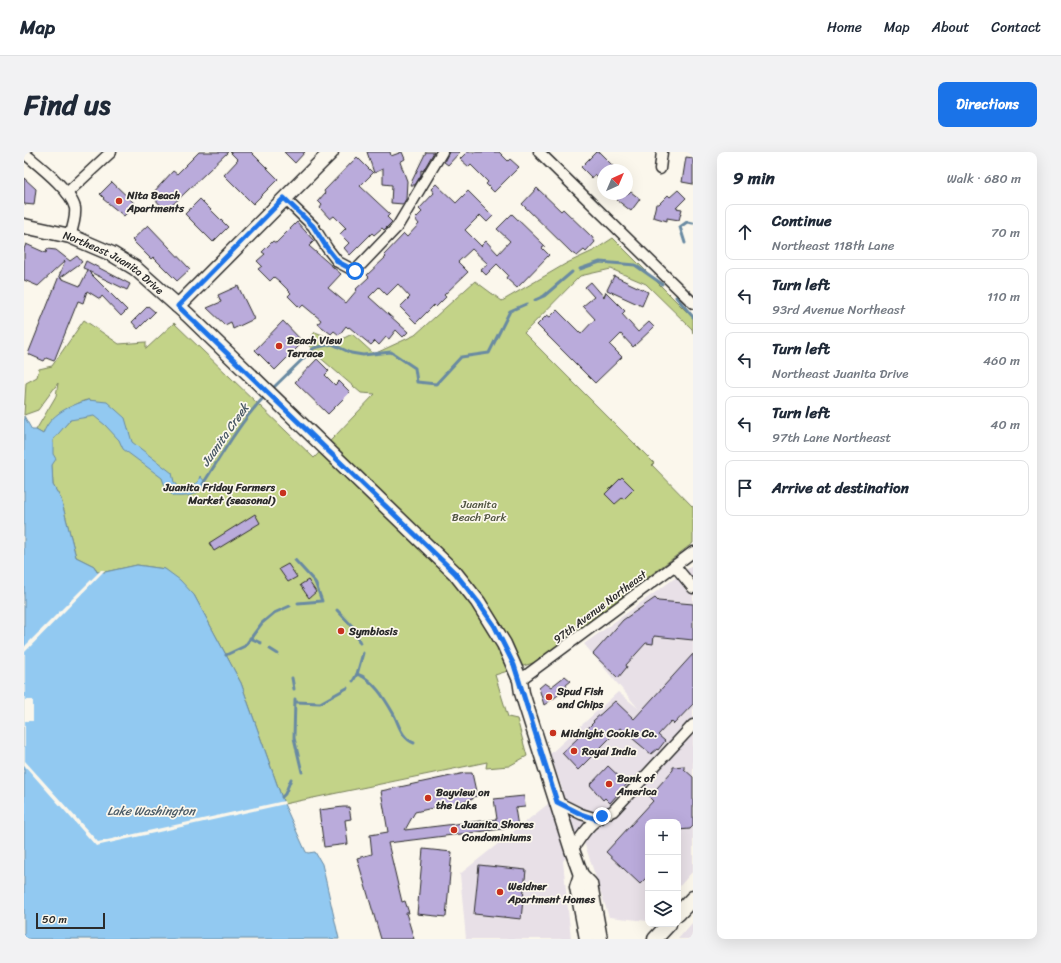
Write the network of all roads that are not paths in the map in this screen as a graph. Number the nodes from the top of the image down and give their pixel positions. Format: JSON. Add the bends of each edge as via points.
{"nodes":[{"id":1,"x":111,"y":152,"type":"edge"},
{"id":2,"x":331,"y":152,"type":"edge"},
{"id":3,"x":442,"y":152,"type":"edge"},
{"id":4,"x":539,"y":152,"type":"edge"},
{"id":5,"x":662,"y":152,"type":"edge"},
{"id":6,"x":24,"y":153,"type":"edge"},
{"id":7,"x":660,"y":169,"type":"dead end"},
{"id":8,"x":67,"y":193,"type":"junction"},
{"id":9,"x":284,"y":198,"type":"junction"},
{"id":10,"x":24,"y":226,"type":"edge"},
{"id":11,"x":70,"y":236,"type":"junction"},
{"id":12,"x":693,"y":303,"type":"edge"},
{"id":13,"x":178,"y":306,"type":"junction"},
{"id":14,"x":693,"y":552,"type":"edge"},
{"id":15,"x":675,"y":566,"type":"junction"},
{"id":16,"x":693,"y":588,"type":"edge"},
{"id":17,"x":520,"y":680,"type":"junction"},
{"id":18,"x":693,"y":725,"type":"edge"},
{"id":19,"x":557,"y":802,"type":"junction"},
{"id":20,"x":596,"y":819,"type":"junction"},
{"id":21,"x":572,"y":850,"type":"junction"},
{"id":22,"x":581,"y":875,"type":"junction"},
{"id":23,"x":693,"y":898,"type":"edge"},
{"id":24,"x":681,"y":911,"type":"edge"},
{"id":25,"x":666,"y":927,"type":"edge"},
{"id":26,"x":587,"y":939,"type":"edge"},
{"id":27,"x":600,"y":939,"type":"edge"},
{"id":28,"x":655,"y":939,"type":"edge"}],
"edges":[{"from":1,"to":8,"type":"street"},
{"from":2,"to":9,"type":"main road"},
{"from":3,"to":9,"type":"street","via":[[397,227],[355,271],[338,262],[313,226]]},
{"from":4,"to":12,"type":"street"},
{"from":5,"to":7,"type":"street"},
{"from":6,"to":8,"type":"street"},
{"from":8,"to":11,"type":"street","via":[[74,207],[74,223]]},
{"from":9,"to":13,"type":"main road"},
{"from":10,"to":11,"type":"main road","name":"Northeast Juanita Drive"},
{"from":11,"to":13,"type":"main road","name":"Northeast Juanita Drive","via":[[123,260]]},
{"from":13,"to":17,"type":"main road","name":"Northeast Juanita Drive","via":[[455,573],[494,625]]},
{"from":14,"to":15,"type":"street","name":"97th Avenue Northeast"},
{"from":15,"to":16,"type":"street"},
{"from":15,"to":17,"type":"street","name":"97th Avenue Northeast"},
{"from":17,"to":19,"type":"main road","name":"Northeast Juanita Drive"},
{"from":18,"to":20,"type":"street","via":[[613,811]]},
{"from":19,"to":20,"type":"street"},
{"from":19,"to":21,"type":"main road","name":"Northeast Juanita Drive"},
{"from":20,"to":21,"type":"street"},
{"from":21,"to":22,"type":"main road","name":"Northeast Juanita Drive"},
{"from":22,"to":26,"type":"main road","name":"Northeast Juanita Drive","via":[[577,887]]},
{"from":22,"to":27,"type":"main road","name":"Northeast Juanita Drive","via":[[590,884]]},
{"from":23,"to":24,"type":"main road"},
{"from":25,"to":28,"type":"main road"}]}
